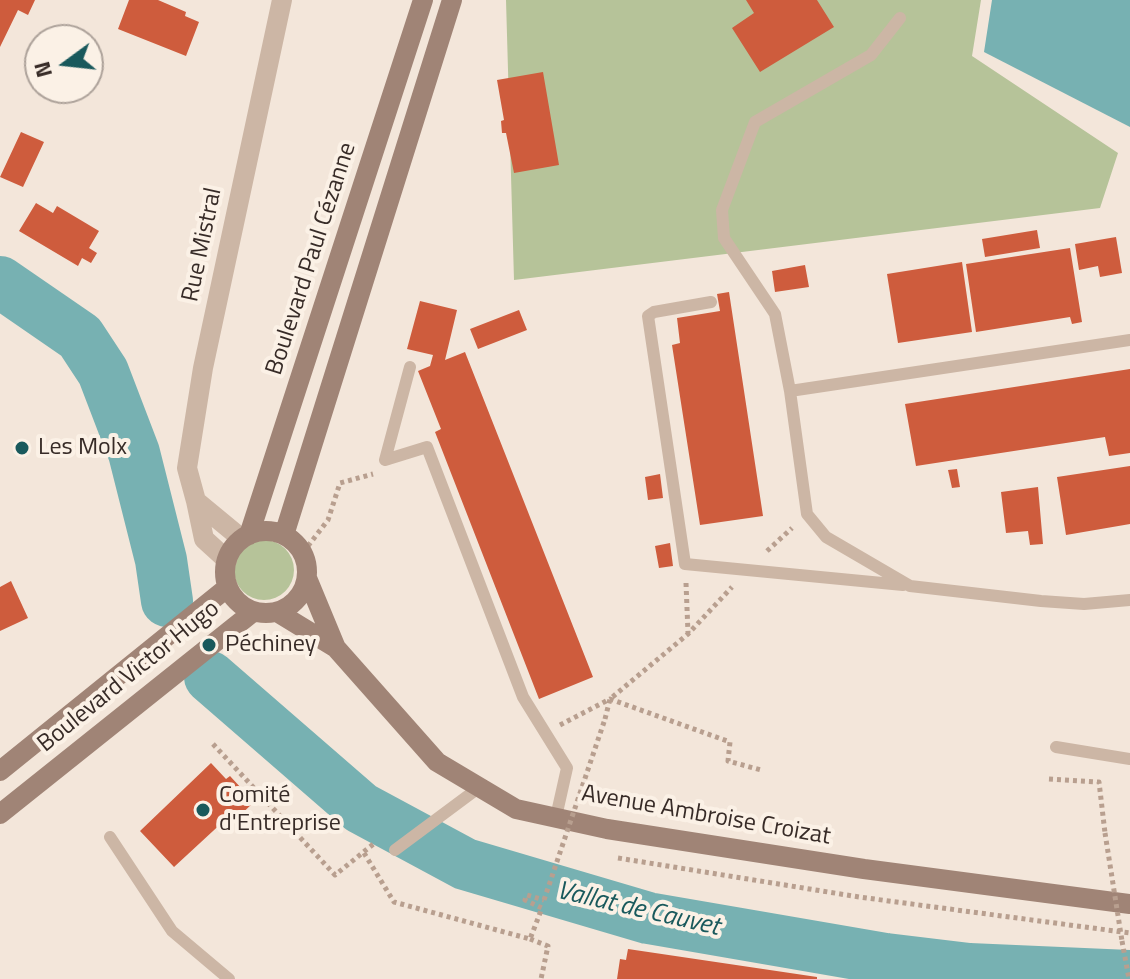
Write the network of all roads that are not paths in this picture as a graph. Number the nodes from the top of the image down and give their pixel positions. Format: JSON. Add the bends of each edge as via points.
{"nodes":[{"id":1,"x":282,"y":0,"type":"edge"},
{"id":2,"x":423,"y":0,"type":"edge"},
{"id":3,"x":452,"y":0,"type":"edge"},
{"id":4,"x":900,"y":18,"type":"dead end"},
{"id":5,"x":711,"y":302,"type":"dead end"},
{"id":6,"x":1130,"y":340,"type":"edge"},
{"id":7,"x":410,"y":367,"type":"dead end"},
{"id":8,"x":790,"y":391,"type":"junction"},
{"id":9,"x":196,"y":501,"type":"junction"},
{"id":10,"x":284,"y":535,"type":"junction"},
{"id":11,"x":246,"y":537,"type":"junction"},
{"id":12,"x":227,"y":560,"type":"junction"},
{"id":13,"x":307,"y":578,"type":"junction"},
{"id":14,"x":910,"y":586,"type":"junction"},
{"id":15,"x":228,"y":587,"type":"junction"},
{"id":16,"x":1130,"y":600,"type":"edge"},
{"id":17,"x":253,"y":612,"type":"junction"},
{"id":18,"x":277,"y":612,"type":"junction"},
{"id":19,"x":336,"y":648,"type":"junction"},
{"id":20,"x":1056,"y":747,"type":"dead end"},
{"id":21,"x":1130,"y":759,"type":"edge"},
{"id":22,"x":0,"y":771,"type":"edge"},
{"id":23,"x":477,"y":789,"type":"junction"},
{"id":24,"x":0,"y":814,"type":"edge"},
{"id":25,"x":556,"y":817,"type":"junction"},
{"id":26,"x":110,"y":837,"type":"dead end"},
{"id":27,"x":395,"y":850,"type":"road end"},
{"id":28,"x":1130,"y":904,"type":"edge"},
{"id":29,"x":229,"y":979,"type":"edge"}],
"edges":[{"from":1,"to":9,"type":"street","name":"Rue Mistral","via":[[203,368],[187,468]]},
{"from":2,"to":11,"type":"main road","name":"Boulevard Paul Cézanne"},
{"from":3,"to":10,"type":"main road"},
{"from":4,"to":8,"type":"lane","via":[[871,55],[755,122],[722,210],[724,238],[775,314]]},
{"from":5,"to":14,"type":"lane","via":[[648,316],[685,564]]},
{"from":6,"to":8,"type":"lane"},
{"from":7,"to":25,"type":"lane","via":[[385,460],[427,447],[523,697],[567,768]]},
{"from":8,"to":14,"type":"lane","via":[[807,514],[826,537]]},
{"from":9,"to":11,"type":"street"},
{"from":9,"to":12,"type":"street","name":"Rue Mistral","via":[[204,539]]},
{"from":10,"to":11,"type":"main road","via":[[267,531]]},
{"from":10,"to":13,"type":"main road","via":[[302,553]]},
{"from":11,"to":12,"type":"main road"},
{"from":12,"to":15,"type":"main road"},
{"from":13,"to":18,"type":"main road","via":[[302,593]]},
{"from":13,"to":19,"type":"main road","name":"Avenue Ambroise Croizat"},
{"from":14,"to":16,"type":"lane","via":[[1084,604]]},
{"from":15,"to":17,"type":"main road"},
{"from":15,"to":22,"type":"main road","name":"Boulevard Victor Hugo"},
{"from":17,"to":18,"type":"main road"},
{"from":17,"to":24,"type":"main road","name":"Boulevard Victor Hugo"},
{"from":18,"to":19,"type":"main road","name":"Avenue Ambroise Croizat"},
{"from":19,"to":23,"type":"main road","name":"Avenue Ambroise Croizat","via":[[437,762]]},
{"from":20,"to":21,"type":"lane"},
{"from":23,"to":25,"type":"main road","name":"Avenue Ambroise Croizat","via":[[516,809]]},
{"from":23,"to":27,"type":"lane"},
{"from":25,"to":28,"type":"main road","name":"Avenue Ambroise Croizat","via":[[816,861]]},
{"from":26,"to":29,"type":"lane","via":[[172,931]]}]}
